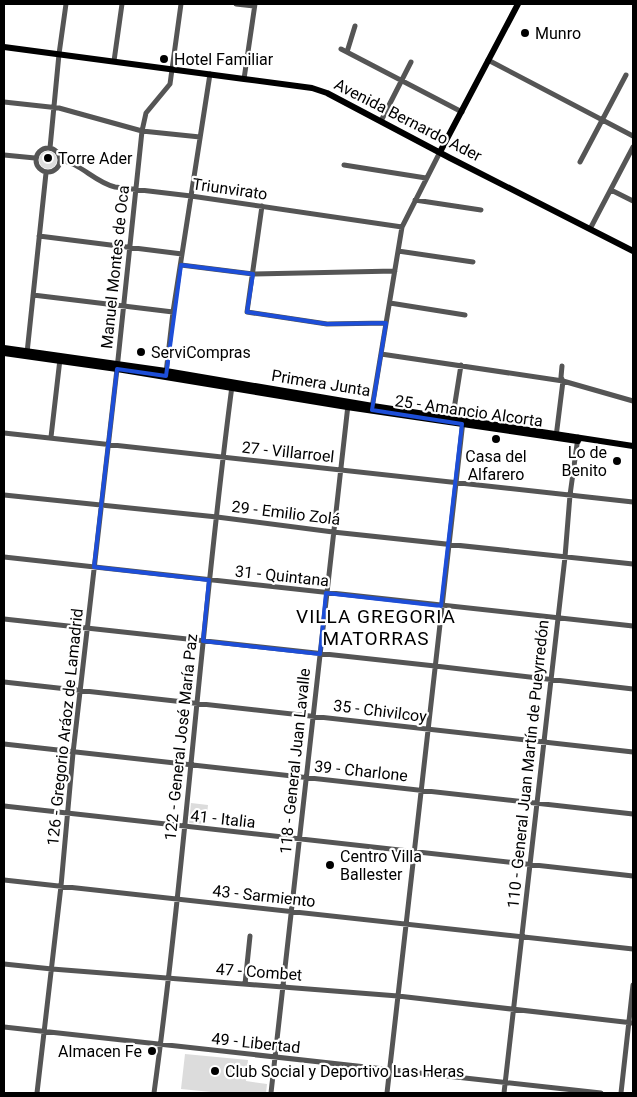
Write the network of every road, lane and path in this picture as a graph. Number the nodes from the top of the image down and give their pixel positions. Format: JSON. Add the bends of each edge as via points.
{"nodes":[{"id":1,"x":66,"y":4,"type":"edge"},
{"id":2,"x":122,"y":4,"type":"edge"},
{"id":3,"x":181,"y":4,"type":"edge"},
{"id":4,"x":236,"y":4,"type":"edge"},
{"id":5,"x":518,"y":4,"type":"edge"},
{"id":6,"x":255,"y":5,"type":"edge"},
{"id":7,"x":356,"y":26,"type":"dead end"},
{"id":8,"x":4,"y":47,"type":"edge"},
{"id":9,"x":341,"y":49,"type":"dead end"},
{"id":10,"x":347,"y":52,"type":"junction"},
{"id":11,"x":58,"y":54,"type":"junction"},
{"id":12,"x":488,"y":60,"type":"junction"},
{"id":13,"x":114,"y":61,"type":"junction"},
{"id":14,"x":411,"y":62,"type":"dead end"},
{"id":15,"x":173,"y":69,"type":"junction"},
{"id":16,"x":210,"y":74,"type":"junction"},
{"id":17,"x":626,"y":75,"type":"dead end"},
{"id":18,"x":244,"y":79,"type":"junction"},
{"id":19,"x":401,"y":81,"type":"junction"},
{"id":20,"x":4,"y":102,"type":"edge"},
{"id":21,"x":53,"y":108,"type":"junction"},
{"id":22,"x":462,"y":112,"type":"junction"},
{"id":23,"x":603,"y":120,"type":"junction"},
{"id":24,"x":381,"y":121,"type":"junction"},
{"id":25,"x":142,"y":131,"type":"junction"},
{"id":26,"x":633,"y":136,"type":"edge"},
{"id":27,"x":200,"y":137,"type":"junction"},
{"id":28,"x":633,"y":147,"type":"edge"},
{"id":29,"x":50,"y":148,"type":"junction"},
{"id":30,"x":440,"y":152,"type":"junction"},
{"id":31,"x":4,"y":155,"type":"edge"},
{"id":32,"x":35,"y":158,"type":"junction"},
{"id":33,"x":60,"y":160,"type":"junction"},
{"id":34,"x":580,"y":162,"type":"dead end"},
{"id":35,"x":344,"y":164,"type":"dead end"},
{"id":36,"x":46,"y":173,"type":"junction"},
{"id":37,"x":426,"y":178,"type":"junction"},
{"id":38,"x":136,"y":188,"type":"junction"},
{"id":39,"x":611,"y":190,"type":"junction"},
{"id":40,"x":191,"y":196,"type":"junction"},
{"id":41,"x":415,"y":200,"type":"junction"},
{"id":42,"x":633,"y":201,"type":"edge"},
{"id":43,"x":262,"y":206,"type":"junction"},
{"id":44,"x":481,"y":210,"type":"dead end"},
{"id":45,"x":402,"y":227,"type":"junction"},
{"id":46,"x":590,"y":229,"type":"junction"},
{"id":47,"x":39,"y":236,"type":"junction"},
{"id":48,"x":130,"y":248,"type":"junction"},
{"id":49,"x":398,"y":251,"type":"junction"},
{"id":50,"x":633,"y":251,"type":"edge"},
{"id":51,"x":182,"y":254,"type":"junction"},
{"id":52,"x":473,"y":262,"type":"dead end"},
{"id":53,"x":181,"y":265,"type":"junction"},
{"id":54,"x":395,"y":271,"type":"junction"},
{"id":55,"x":253,"y":274,"type":"junction"},
{"id":56,"x":33,"y":295,"type":"junction"},
{"id":57,"x":390,"y":303,"type":"junction"},
{"id":58,"x":124,"y":307,"type":"junction"},
{"id":59,"x":174,"y":312,"type":"junction"},
{"id":60,"x":465,"y":315,"type":"dead end"},
{"id":61,"x":386,"y":323,"type":"junction"},
{"id":62,"x":4,"y":348,"type":"edge"},
{"id":63,"x":4,"y":353,"type":"edge"},
{"id":64,"x":26,"y":354,"type":"junction"},
{"id":65,"x":381,"y":354,"type":"junction"},
{"id":66,"x":60,"y":358,"type":"junction"},
{"id":67,"x":461,"y":365,"type":"junction"},
{"id":68,"x":118,"y":366,"type":"junction"},
{"id":69,"x":562,"y":366,"type":"dead end"},
{"id":70,"x":166,"y":374,"type":"junction"},
{"id":71,"x":563,"y":381,"type":"junction"},
{"id":72,"x":233,"y":385,"type":"junction"},
{"id":73,"x":633,"y":401,"type":"edge"},
{"id":74,"x":348,"y":404,"type":"junction"},
{"id":75,"x":372,"y":408,"type":"junction"},
{"id":76,"x":453,"y":420,"type":"junction"},
{"id":77,"x":463,"y":421,"type":"junction"},
{"id":78,"x":4,"y":433,"type":"edge"},
{"id":79,"x":556,"y":435,"type":"junction"},
{"id":80,"x":51,"y":437,"type":"junction"},
{"id":81,"x":577,"y":439,"type":"junction"},
{"id":82,"x":108,"y":444,"type":"junction"},
{"id":83,"x":633,"y":446,"type":"edge"},
{"id":84,"x":633,"y":450,"type":"edge"},
{"id":85,"x":224,"y":457,"type":"junction"},
{"id":86,"x":340,"y":470,"type":"junction"},
{"id":87,"x":456,"y":482,"type":"junction"},
{"id":88,"x":4,"y":495,"type":"edge"},
{"id":89,"x":570,"y":495,"type":"junction"},
{"id":90,"x":633,"y":502,"type":"edge"},
{"id":91,"x":101,"y":505,"type":"junction"},
{"id":92,"x":217,"y":517,"type":"junction"},
{"id":93,"x":333,"y":532,"type":"junction"},
{"id":94,"x":449,"y":543,"type":"junction"},
{"id":95,"x":4,"y":557,"type":"edge"},
{"id":96,"x":564,"y":557,"type":"junction"},
{"id":97,"x":633,"y":564,"type":"edge"},
{"id":98,"x":94,"y":567,"type":"junction"},
{"id":99,"x":209,"y":580,"type":"junction"},
{"id":100,"x":326,"y":593,"type":"junction"},
{"id":101,"x":441,"y":606,"type":"junction"},
{"id":102,"x":4,"y":619,"type":"edge"},
{"id":103,"x":557,"y":619,"type":"junction"},
{"id":104,"x":633,"y":626,"type":"edge"},
{"id":105,"x":88,"y":629,"type":"junction"},
{"id":106,"x":203,"y":641,"type":"junction"},
{"id":107,"x":320,"y":654,"type":"junction"},
{"id":108,"x":435,"y":666,"type":"junction"},
{"id":109,"x":550,"y":680,"type":"junction"},
{"id":110,"x":4,"y":682,"type":"edge"},
{"id":111,"x":633,"y":689,"type":"edge"},
{"id":112,"x":80,"y":691,"type":"junction"},
{"id":113,"x":196,"y":704,"type":"junction"},
{"id":114,"x":313,"y":715,"type":"junction"},
{"id":115,"x":428,"y":729,"type":"junction"},
{"id":116,"x":544,"y":741,"type":"junction"},
{"id":117,"x":4,"y":744,"type":"edge"},
{"id":118,"x":633,"y":752,"type":"edge"},
{"id":119,"x":74,"y":753,"type":"junction"},
{"id":120,"x":191,"y":765,"type":"junction"},
{"id":121,"x":306,"y":778,"type":"junction"},
{"id":122,"x":421,"y":791,"type":"junction"},
{"id":123,"x":537,"y":803,"type":"junction"},
{"id":124,"x":4,"y":806,"type":"edge"},
{"id":125,"x":68,"y":814,"type":"junction"},
{"id":126,"x":633,"y":814,"type":"edge"},
{"id":127,"x":184,"y":827,"type":"junction"},
{"id":128,"x":299,"y":840,"type":"junction"},
{"id":129,"x":414,"y":852,"type":"junction"},
{"id":130,"x":530,"y":865,"type":"junction"},
{"id":131,"x":633,"y":876,"type":"edge"},
{"id":132,"x":4,"y":880,"type":"edge"},
{"id":133,"x":62,"y":886,"type":"junction"},
{"id":134,"x":176,"y":899,"type":"junction"},
{"id":135,"x":291,"y":911,"type":"junction"},
{"id":136,"x":406,"y":924,"type":"junction"},
{"id":137,"x":250,"y":936,"type":"dead end"},
{"id":138,"x":521,"y":937,"type":"junction"},
{"id":139,"x":633,"y":949,"type":"edge"},
{"id":140,"x":4,"y":964,"type":"edge"},
{"id":141,"x":52,"y":969,"type":"junction"},
{"id":142,"x":168,"y":978,"type":"junction"},
{"id":143,"x":245,"y":984,"type":"junction"},
{"id":144,"x":633,"y":985,"type":"edge"},
{"id":145,"x":282,"y":986,"type":"junction"},
{"id":146,"x":398,"y":996,"type":"junction"},
{"id":147,"x":513,"y":1008,"type":"junction"},
{"id":148,"x":631,"y":1023,"type":"edge"},
{"id":149,"x":4,"y":1028,"type":"edge"},
{"id":150,"x":44,"y":1032,"type":"junction"},
{"id":151,"x":160,"y":1045,"type":"junction"},
{"id":152,"x":274,"y":1058,"type":"junction"},
{"id":153,"x":390,"y":1070,"type":"junction"},
{"id":154,"x":506,"y":1083,"type":"junction"},
{"id":155,"x":37,"y":1093,"type":"edge"},
{"id":156,"x":154,"y":1093,"type":"edge"},
{"id":157,"x":271,"y":1093,"type":"edge"},
{"id":158,"x":387,"y":1093,"type":"edge"},
{"id":159,"x":504,"y":1093,"type":"edge"},
{"id":160,"x":601,"y":1093,"type":"edge"},
{"id":161,"x":621,"y":1093,"type":"edge"}],
"edges":[{"from":1,"to":11,"type":"street"},
{"from":2,"to":13,"type":"street"},
{"from":3,"to":15,"type":"street","name":"Manuel Montes de Oca"},
{"from":4,"to":6,"type":"street"},
{"from":5,"to":12,"type":"main road"},
{"from":6,"to":18,"type":"street"},
{"from":7,"to":10,"type":"street"},
{"from":8,"to":11,"type":"main road","name":"Avenida Bernardo Ader"},
{"from":9,"to":10,"type":"street"},
{"from":10,"to":19,"type":"street"},
{"from":11,"to":13,"type":"main road","name":"Avenida Bernardo Ader"},
{"from":11,"to":21,"type":"street"},
{"from":12,"to":22,"type":"main road"},
{"from":12,"to":23,"type":"street"},
{"from":13,"to":15,"type":"main road","name":"Avenida Bernardo Ader"},
{"from":14,"to":19,"type":"street"},
{"from":15,"to":16,"type":"main road","name":"Avenida Bernardo Ader"},
{"from":15,"to":25,"type":"street","name":"Manuel Montes de Oca","via":[[170,84],[146,113]]},
{"from":16,"to":18,"type":"main road","name":"Avenida Bernardo Ader"},
{"from":16,"to":27,"type":"street"},
{"from":17,"to":23,"type":"street"},
{"from":18,"to":24,"type":"main road","name":"Avenida Bernardo Ader","via":[[328,92]]},
{"from":19,"to":22,"type":"street"},
{"from":19,"to":24,"type":"street"},
{"from":20,"to":21,"type":"street"},
{"from":21,"to":25,"type":"street"},
{"from":21,"to":29,"type":"street"},
{"from":22,"to":30,"type":"main road"},
{"from":23,"to":26,"type":"street"},
{"from":23,"to":34,"type":"street"},
{"from":24,"to":30,"type":"main road","name":"Avenida Bernardo Ader"},
{"from":25,"to":27,"type":"street"},
{"from":25,"to":38,"type":"street","name":"Manuel Montes de Oca"},
{"from":27,"to":40,"type":"street"},
{"from":28,"to":39,"type":"street"},
{"from":29,"to":32,"type":"street","via":[[42,150]]},
{"from":29,"to":33,"type":"street"},
{"from":30,"to":37,"type":"street"},
{"from":30,"to":46,"type":"main road","name":"Avenida Bernardo Ader"},
{"from":31,"to":32,"type":"street"},
{"from":32,"to":36,"type":"street","via":[[38,167]]},
{"from":33,"to":36,"type":"street","via":[[56,168]]},
{"from":33,"to":38,"type":"street","name":"Triunvirato","via":[[69,161],[109,186]]},
{"from":35,"to":37,"type":"street"},
{"from":36,"to":47,"type":"street"},
{"from":37,"to":41,"type":"street"},
{"from":38,"to":40,"type":"street","name":"Triunvirato"},
{"from":38,"to":48,"type":"street","name":"Manuel Montes de Oca"},
{"from":39,"to":42,"type":"street"},
{"from":39,"to":46,"type":"street"},
{"from":40,"to":43,"type":"street","name":"Triunvirato"},
{"from":40,"to":51,"type":"street"},
{"from":41,"to":44,"type":"street"},
{"from":41,"to":45,"type":"street"},
{"from":43,"to":45,"type":"street","name":"Triunvirato"},
{"from":43,"to":55,"type":"street"},
{"from":45,"to":49,"type":"street"},
{"from":46,"to":50,"type":"main road","name":"Avenida Bernardo Ader"},
{"from":47,"to":48,"type":"street"},
{"from":47,"to":56,"type":"street"},
{"from":48,"to":51,"type":"street"},
{"from":48,"to":58,"type":"street","name":"Manuel Montes de Oca"},
{"from":49,"to":52,"type":"street"},
{"from":49,"to":54,"type":"street"},
{"from":51,"to":53,"type":"street"},
{"from":53,"to":55,"type":"street"},
{"from":53,"to":59,"type":"street"},
{"from":54,"to":55,"type":"street"},
{"from":54,"to":57,"type":"street"},
{"from":55,"to":61,"type":"street","via":[[248,312],[327,324]]},
{"from":56,"to":58,"type":"street"},
{"from":56,"to":64,"type":"street"},
{"from":57,"to":60,"type":"street"},
{"from":57,"to":61,"type":"street"},
{"from":58,"to":59,"type":"street"},
{"from":58,"to":68,"type":"street","name":"Manuel Montes de Oca"},
{"from":59,"to":70,"type":"street"},
{"from":61,"to":65,"type":"street"},
{"from":62,"to":64,"type":"main road","name":"Primera Junta"},
{"from":63,"to":64,"type":"main road"},
{"from":64,"to":66,"type":"main road","name":"Primera Junta"},
{"from":65,"to":67,"type":"street"},
{"from":65,"to":75,"type":"street"},
{"from":66,"to":68,"type":"main road","name":"Primera Junta"},
{"from":66,"to":80,"type":"street"},
{"from":67,"to":71,"type":"street"},
{"from":67,"to":76,"type":"street"},
{"from":68,"to":70,"type":"main road","name":"Primera Junta"},
{"from":68,"to":82,"type":"street","name":"126 - Gregorio Aráoz de Lamadrid"},
{"from":69,"to":71,"type":"street","via":[[560,377]]},
{"from":70,"to":72,"type":"main road","name":"Primera Junta"},
{"from":71,"to":73,"type":"street"},
{"from":71,"to":79,"type":"street"},
{"from":72,"to":74,"type":"main road","name":"Primera Junta"},
{"from":72,"to":85,"type":"street","name":"122 - General José María Paz"},
{"from":74,"to":75,"type":"main road","name":"Primera Junta"},
{"from":74,"to":86,"type":"street","name":"118 - General Juan Lavalle"},
{"from":75,"to":76,"type":"main road","name":"Primera Junta"},
{"from":76,"to":77,"type":"main road","name":"Primera Junta"},
{"from":77,"to":79,"type":"main road","name":"Primera Junta"},
{"from":77,"to":87,"type":"street"},
{"from":78,"to":80,"type":"street","name":"27 - Villarroel"},
{"from":79,"to":81,"type":"main road","name":"Primera Junta"},
{"from":80,"to":82,"type":"street","name":"27 - Villarroel"},
{"from":81,"to":83,"type":"main road","name":"Primera Junta"},
{"from":81,"to":84,"type":"main road"},
{"from":81,"to":89,"type":"street","name":"110 - General Juan Martín de Pueyrredón"},
{"from":82,"to":85,"type":"street","name":"27 - Villarroel"},
{"from":82,"to":91,"type":"street","name":"126 - Gregorio Aráoz de Lamadrid"},
{"from":85,"to":86,"type":"street","name":"27 - Villarroel"},
{"from":85,"to":92,"type":"street","name":"122 - General José María Paz"},
{"from":86,"to":87,"type":"street","name":"27 - Villarroel"},
{"from":86,"to":93,"type":"street","name":"118 - General Juan Lavalle"},
{"from":87,"to":89,"type":"street","name":"27 - Villarroel"},
{"from":87,"to":94,"type":"street"},
{"from":88,"to":91,"type":"street","name":"29 - Emilio Zolá"},
{"from":89,"to":90,"type":"street","name":"27 - Villarroel"},
{"from":89,"to":96,"type":"street","name":"110 - General Juan Martín de Pueyrredón"},
{"from":91,"to":92,"type":"street","name":"29 - Emilio Zolá"},
{"from":91,"to":98,"type":"street","name":"126 - Gregorio Aráoz de Lamadrid"},
{"from":92,"to":93,"type":"street","name":"29 - Emilio Zolá"},
{"from":92,"to":99,"type":"street","name":"122 - General José María Paz"},
{"from":93,"to":94,"type":"street","name":"29 - Emilio Zolá"},
{"from":93,"to":100,"type":"street","name":"118 - General Juan Lavalle"},
{"from":94,"to":96,"type":"street","name":"29 - Emilio Zolá"},
{"from":94,"to":101,"type":"street"},
{"from":95,"to":98,"type":"street","name":"31 - Quintana"},
{"from":96,"to":97,"type":"street","name":"29 - Emilio Zolá"},
{"from":96,"to":103,"type":"street","name":"110 - General Juan Martín de Pueyrredón"},
{"from":98,"to":99,"type":"street","name":"31 - Quintana"},
{"from":98,"to":105,"type":"street","name":"126 - Gregorio Aráoz de Lamadrid"},
{"from":99,"to":100,"type":"street","name":"31 - Quintana"},
{"from":99,"to":106,"type":"street","name":"122 - General José María Paz"},
{"from":100,"to":101,"type":"street","name":"31 - Quintana"},
{"from":100,"to":107,"type":"street","name":"118 - General Juan Lavalle"},
{"from":101,"to":103,"type":"street","name":"31 - Quintana"},
{"from":101,"to":108,"type":"street"},
{"from":102,"to":105,"type":"street"},
{"from":103,"to":104,"type":"street","name":"31 - Quintana"},
{"from":103,"to":109,"type":"street","name":"110 - General Juan Martín de Pueyrredón"},
{"from":105,"to":106,"type":"street"},
{"from":105,"to":112,"type":"street","name":"126 - Gregorio Aráoz de Lamadrid"},
{"from":106,"to":107,"type":"street"},
{"from":106,"to":113,"type":"street","name":"122 - General José María Paz"},
{"from":107,"to":108,"type":"street"},
{"from":107,"to":114,"type":"street","name":"118 - General Juan Lavalle"},
{"from":108,"to":109,"type":"street"},
{"from":108,"to":115,"type":"street"},
{"from":109,"to":111,"type":"street"},
{"from":109,"to":116,"type":"street","name":"110 - General Juan Martín de Pueyrredón"},
{"from":110,"to":112,"type":"street","name":"35 - Chivilcoy"},
{"from":112,"to":113,"type":"street","name":"35 - Chivilcoy"},
{"from":112,"to":119,"type":"street","name":"126 - Gregorio Aráoz de Lamadrid"},
{"from":113,"to":114,"type":"street","name":"35 - Chivilcoy"},
{"from":113,"to":120,"type":"street","name":"122 - General José María Paz"},
{"from":114,"to":115,"type":"street","name":"35 - Chivilcoy"},
{"from":114,"to":121,"type":"street","name":"118 - General Juan Lavalle"},
{"from":115,"to":116,"type":"street","name":"35 - Chivilcoy"},
{"from":115,"to":122,"type":"street"},
{"from":116,"to":118,"type":"street","name":"35 - Chivilcoy"},
{"from":116,"to":123,"type":"street","name":"110 - General Juan Martín de Pueyrredón"},
{"from":117,"to":119,"type":"street","name":"39 - Charlone"},
{"from":119,"to":120,"type":"street","name":"39 - Charlone"},
{"from":119,"to":125,"type":"street","name":"126 - Gregorio Aráoz de Lamadrid"},
{"from":120,"to":121,"type":"street","name":"39 - Charlone"},
{"from":120,"to":127,"type":"street","name":"122 - General José María Paz"},
{"from":121,"to":122,"type":"street","name":"39 - Charlone"},
{"from":121,"to":128,"type":"street","name":"118 - General Juan Lavalle"},
{"from":122,"to":123,"type":"street","name":"39 - Charlone"},
{"from":122,"to":129,"type":"street"},
{"from":123,"to":126,"type":"street","name":"39 - Charlone"},
{"from":123,"to":130,"type":"street","name":"110 - General Juan Martín de Pueyrredón"},
{"from":124,"to":125,"type":"street","name":"41 - Italia"},
{"from":125,"to":127,"type":"street","name":"41 - Italia"},
{"from":125,"to":133,"type":"street","name":"126 - Gregorio Aráoz de Lamadrid"},
{"from":127,"to":128,"type":"street","name":"41 - Italia"},
{"from":127,"to":134,"type":"street","name":"122 - General José María Paz"},
{"from":128,"to":129,"type":"street","name":"41 - Italia"},
{"from":128,"to":135,"type":"street","name":"118 - General Juan Lavalle"},
{"from":129,"to":130,"type":"street","name":"41 - Italia"},
{"from":129,"to":136,"type":"street"},
{"from":130,"to":131,"type":"street","name":"41 - Italia"},
{"from":130,"to":138,"type":"street","name":"110 - General Juan Martín de Pueyrredón"},
{"from":132,"to":133,"type":"street","name":"43 - Sarmiento"},
{"from":133,"to":134,"type":"street","name":"43 - Sarmiento"},
{"from":133,"to":141,"type":"street","name":"126 - Gregorio Aráoz de Lamadrid"},
{"from":134,"to":135,"type":"street","name":"43 - Sarmiento"},
{"from":134,"to":142,"type":"street","name":"122 - General José María Paz"},
{"from":135,"to":136,"type":"street","name":"43 - Sarmiento"},
{"from":135,"to":145,"type":"street","name":"118 - General Juan Lavalle"},
{"from":136,"to":138,"type":"street","name":"43 - Sarmiento"},
{"from":136,"to":146,"type":"street"},
{"from":137,"to":143,"type":"street"},
{"from":138,"to":139,"type":"street","name":"43 - Sarmiento"},
{"from":138,"to":147,"type":"street","name":"110 - General Juan Martín de Pueyrredón"},
{"from":140,"to":141,"type":"street","name":"47 - Combet"},
{"from":141,"to":142,"type":"street","name":"47 - Combet"},
{"from":141,"to":150,"type":"street","name":"126 - Gregorio Aráoz de Lamadrid"},
{"from":142,"to":143,"type":"street","name":"47 - Combet"},
{"from":142,"to":151,"type":"street","name":"122 - General José María Paz"},
{"from":143,"to":145,"type":"street","name":"47 - Combet"},
{"from":144,"to":148,"type":"street"},
{"from":145,"to":146,"type":"street","name":"47 - Combet"},
{"from":145,"to":152,"type":"street","name":"118 - General Juan Lavalle"},
{"from":146,"to":147,"type":"street","name":"47 - Combet"},
{"from":146,"to":153,"type":"street"},
{"from":147,"to":148,"type":"street","name":"47 - Combet"},
{"from":147,"to":154,"type":"street","name":"110 - General Juan Martín de Pueyrredón"},
{"from":148,"to":161,"type":"street"},
{"from":149,"to":150,"type":"street","name":"49 - Libertad"},
{"from":150,"to":151,"type":"street","name":"49 - Libertad"},
{"from":150,"to":155,"type":"street","name":"126 - Gregorio Aráoz de Lamadrid"},
{"from":151,"to":152,"type":"street","name":"49 - Libertad"},
{"from":151,"to":156,"type":"street","name":"122 - General José María Paz"},
{"from":152,"to":153,"type":"street","name":"49 - Libertad"},
{"from":152,"to":157,"type":"street","name":"118 - General Juan Lavalle"},
{"from":153,"to":154,"type":"street","name":"49 - Libertad"},
{"from":153,"to":158,"type":"street"},
{"from":154,"to":159,"type":"street","name":"110 - General Juan Martín de Pueyrredón"},
{"from":154,"to":160,"type":"street","name":"49 - Libertad"}]}
